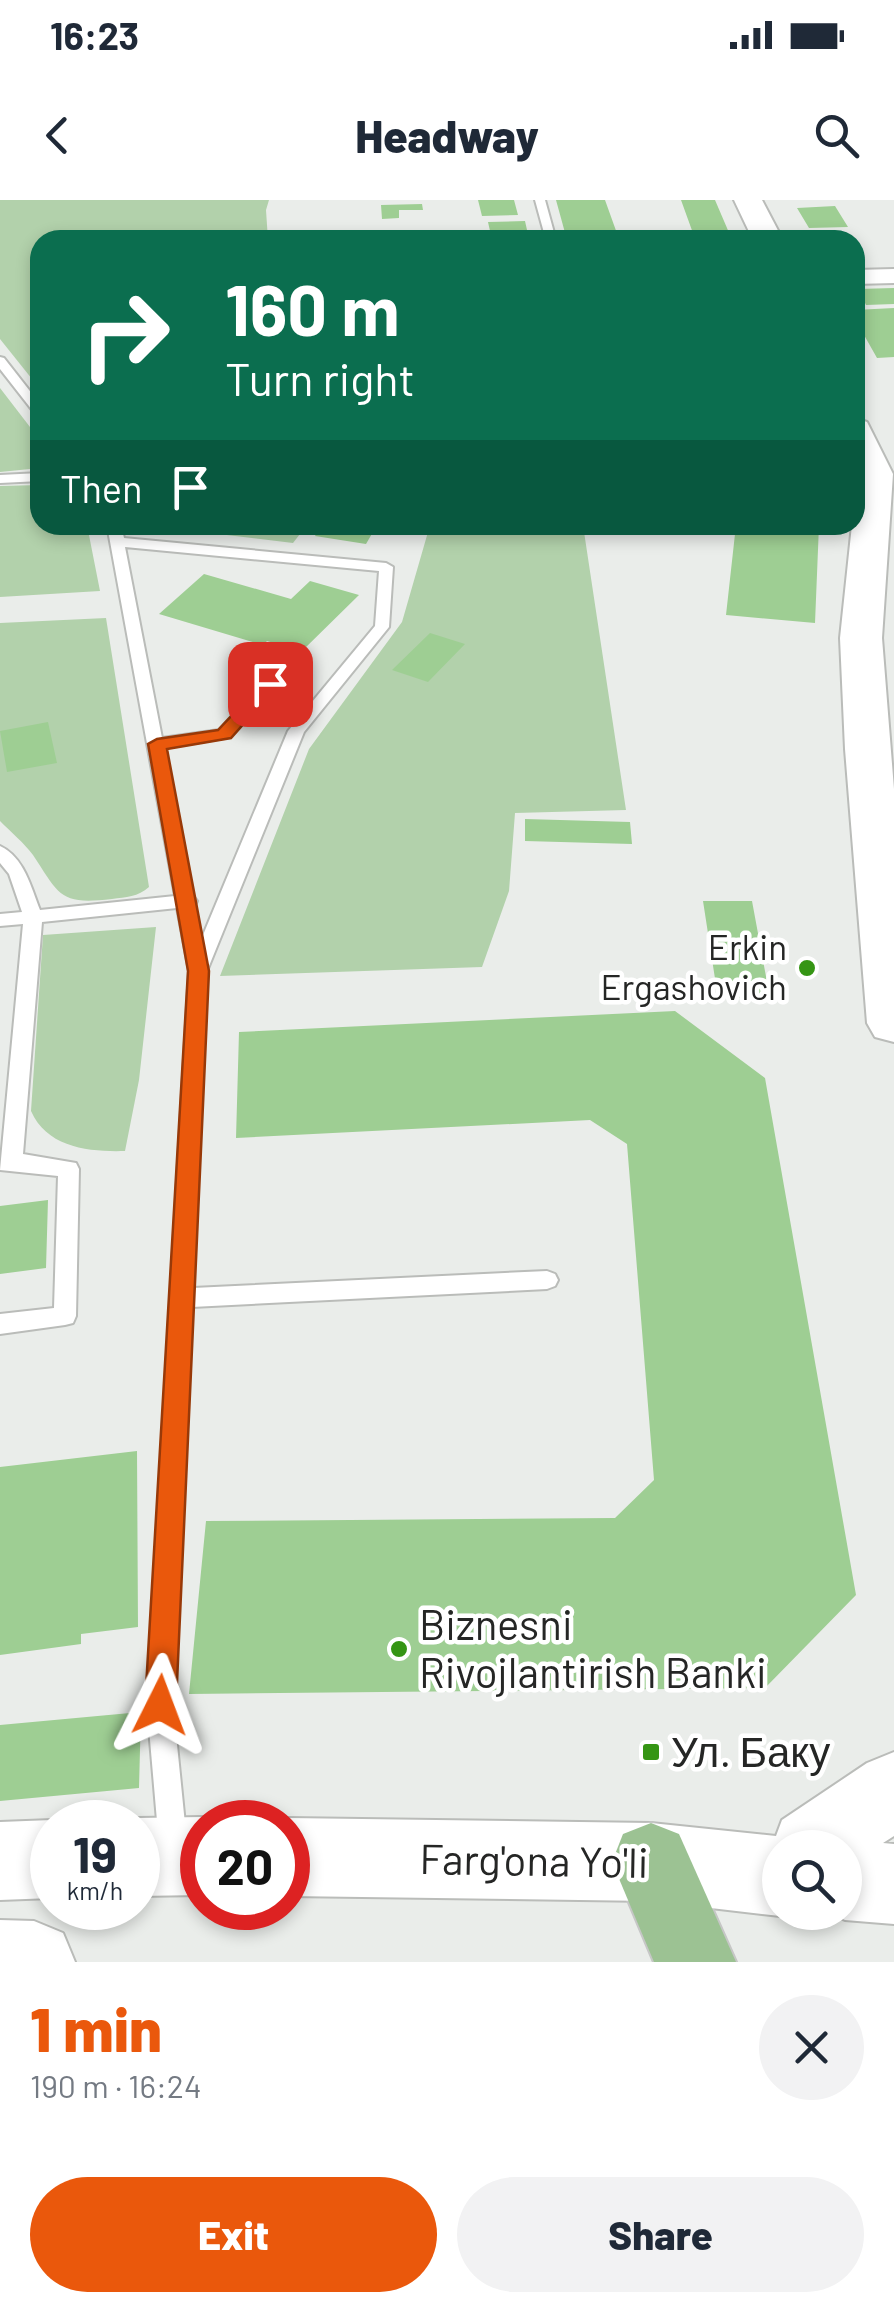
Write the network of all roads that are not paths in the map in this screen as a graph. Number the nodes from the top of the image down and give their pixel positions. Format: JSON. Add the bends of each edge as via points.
{"nodes":[{"id":1,"x":540,"y":200,"type":"edge"},
{"id":2,"x":748,"y":200,"type":"edge"},
{"id":3,"x":548,"y":230,"type":"edge"},
{"id":4,"x":763,"y":230,"type":"edge"},
{"id":5,"x":894,"y":276,"type":"edge"},
{"id":6,"x":865,"y":277,"type":"edge"},
{"id":7,"x":0,"y":361,"type":"edge"},
{"id":8,"x":30,"y":399,"type":"edge"},
{"id":9,"x":865,"y":444,"type":"edge"},
{"id":10,"x":885,"y":473,"type":"edge"},
{"id":11,"x":30,"y":478,"type":"edge"},
{"id":12,"x":0,"y":479,"type":"edge"},
{"id":13,"x":116,"y":535,"type":"edge"},
{"id":14,"x":124,"y":535,"type":"edge"},
{"id":15,"x":270,"y":684,"type":"dead end"},
{"id":16,"x":157,"y":744,"type":"junction"},
{"id":17,"x":0,"y":852,"type":"edge"},
{"id":18,"x":188,"y":902,"type":"junction"},
{"id":19,"x":33,"y":917,"type":"junction"},
{"id":20,"x":0,"y":920,"type":"edge"},
{"id":21,"x":198,"y":971,"type":"junction"},
{"id":22,"x":894,"y":1023,"type":"edge"},
{"id":23,"x":6,"y":1161,"type":"edge"},
{"id":24,"x":546,"y":1280,"type":"dead end"},
{"id":25,"x":180,"y":1298,"type":"junction"},
{"id":26,"x":0,"y":1324,"type":"edge"},
{"id":27,"x":894,"y":1790,"type":"edge"},
{"id":28,"x":836,"y":1830,"type":"edge"},
{"id":29,"x":172,"y":1856,"type":"edge"},
{"id":30,"x":310,"y":1857,"type":"edge"},
{"id":31,"x":30,"y":1860,"type":"edge"},
{"id":32,"x":0,"y":1861,"type":"edge"},
{"id":33,"x":651,"y":1862,"type":"junction"},
{"id":34,"x":762,"y":1865,"type":"edge"},
{"id":35,"x":862,"y":1881,"type":"edge"},
{"id":36,"x":894,"y":1884,"type":"edge"},
{"id":37,"x":0,"y":1961,"type":"edge"},
{"id":38,"x":34,"y":1962,"type":"edge"},
{"id":39,"x":696,"y":1962,"type":"edge"}],
"edges":[{"from":1,"to":3,"type":"lane"},
{"from":2,"to":4,"type":"street"},
{"from":5,"to":6,"type":"street"},
{"from":7,"to":8,"type":"lane"},
{"from":9,"to":10,"type":"street"},
{"from":10,"to":22,"type":"street","via":[[860,638]]},
{"from":11,"to":12,"type":"lane"},
{"from":13,"to":16,"type":"lane"},
{"from":14,"to":21,"type":"lane","via":[[386,567],[382,626],[296,731]]},
{"from":15,"to":16,"type":"lane","via":[[224,734]]},
{"from":16,"to":18,"type":"lane"},
{"from":17,"to":19,"type":"lane","via":[[17,872]]},
{"from":18,"to":19,"type":"lane"},
{"from":18,"to":21,"type":"lane"},
{"from":19,"to":20,"type":"lane"},
{"from":19,"to":23,"type":"lane"},
{"from":21,"to":25,"type":"lane"},
{"from":23,"to":26,"type":"lane","via":[[70,1169],[65,1316]]},
{"from":24,"to":25,"type":"lane"},
{"from":25,"to":29,"type":"lane","via":[[160,1705]]},
{"from":27,"to":28,"type":"street"},
{"from":30,"to":33,"type":"street","name":"Farg'ona Yo'li"},
{"from":31,"to":32,"type":"street"},
{"from":33,"to":34,"type":"street","name":"Farg'ona Yo'li"},
{"from":33,"to":39,"type":"main road"},
{"from":35,"to":36,"type":"street"},
{"from":37,"to":38,"type":"street"}]}
